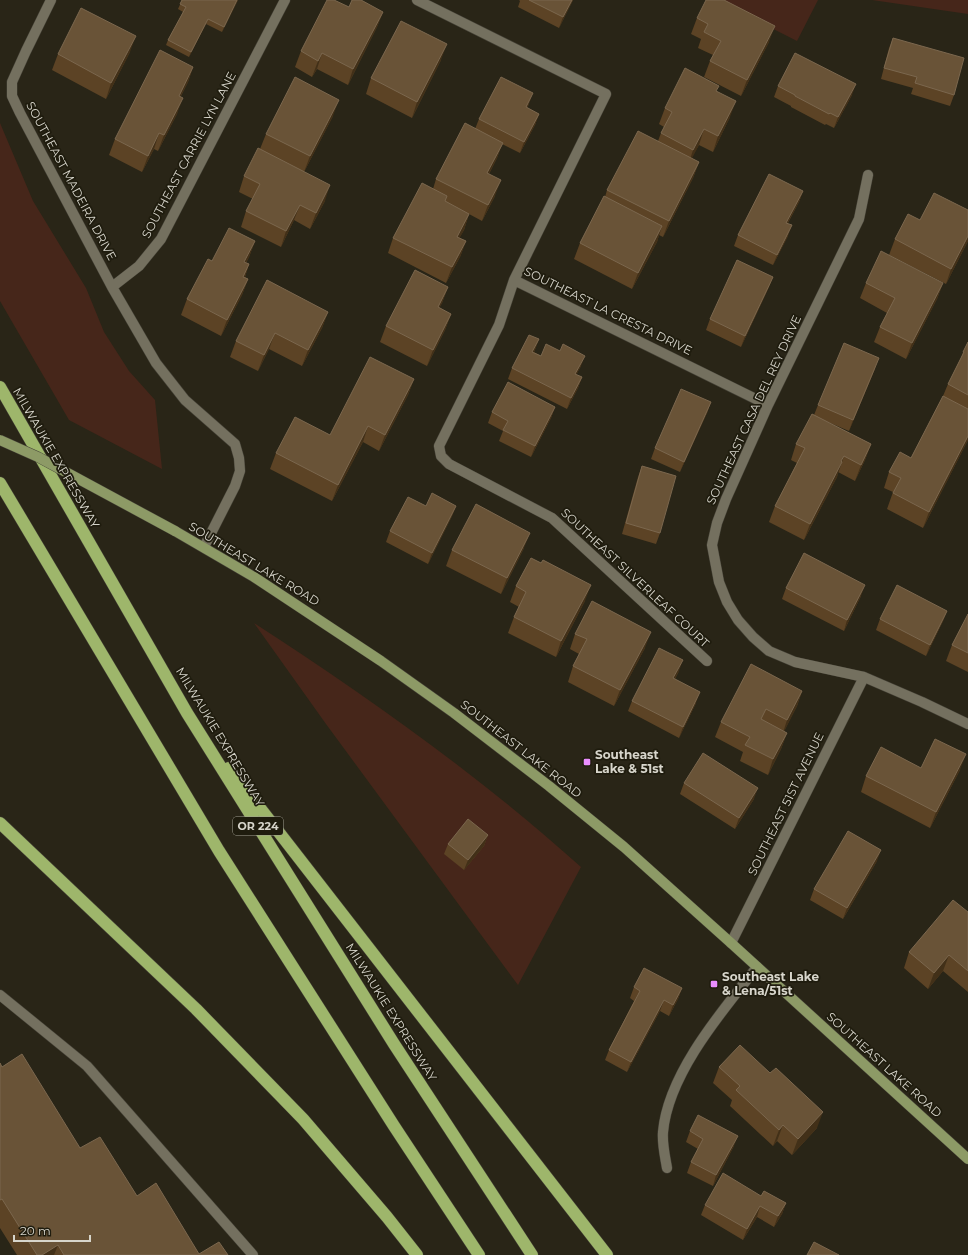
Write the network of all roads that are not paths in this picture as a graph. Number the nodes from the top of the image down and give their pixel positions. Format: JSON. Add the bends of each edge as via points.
{"nodes":[{"id":1,"x":51,"y":0,"type":"edge"},
{"id":2,"x":285,"y":0,"type":"edge"},
{"id":3,"x":417,"y":0,"type":"edge"},
{"id":4,"x":868,"y":175,"type":"dead end"},
{"id":5,"x":514,"y":280,"type":"junction"},
{"id":6,"x":112,"y":287,"type":"junction"},
{"id":7,"x":0,"y":387,"type":"edge"},
{"id":8,"x":768,"y":405,"type":"junction"},
{"id":9,"x":0,"y":440,"type":"edge"},
{"id":10,"x":0,"y":483,"type":"edge"},
{"id":11,"x":204,"y":547,"type":"junction"},
{"id":12,"x":707,"y":661,"type":"dead end"},
{"id":13,"x":864,"y":677,"type":"junction"},
{"id":14,"x":187,"y":714,"type":"junction"},
{"id":15,"x":968,"y":724,"type":"edge"},
{"id":16,"x":0,"y":823,"type":"edge"},
{"id":17,"x":731,"y":943,"type":"junction"},
{"id":18,"x":757,"y":967,"type":"junction"},
{"id":19,"x":0,"y":995,"type":"edge"},
{"id":20,"x":968,"y":1159,"type":"edge"},
{"id":21,"x":667,"y":1168,"type":"dead end"},
{"id":22,"x":253,"y":1255,"type":"edge"},
{"id":23,"x":417,"y":1255,"type":"edge"},
{"id":24,"x":479,"y":1255,"type":"edge"},
{"id":25,"x":532,"y":1255,"type":"edge"},
{"id":26,"x":607,"y":1255,"type":"edge"}],
"edges":[{"from":1,"to":6,"type":"street","name":"SOUTHEAST MADEIRA DRIVE","via":[[12,82],[12,96]]},
{"from":2,"to":6,"type":"street","name":"SOUTHEAST CARRIE LYN LANE","via":[[161,239],[139,266]]},
{"from":3,"to":5,"type":"street","name":"SOUTHEAST LA CRESTA DRIVE","via":[[606,94]]},
{"from":4,"to":8,"type":"street","name":"SOUTHEAST CASA DEL REY DRIVE","via":[[860,219]]},
{"from":5,"to":8,"type":"street","name":"SOUTHEAST LA CRESTA DRIVE"},
{"from":5,"to":12,"type":"street","name":"SOUTHEAST SILVERLEAF COURT","via":[[499,325],[439,446],[441,456],[449,464],[552,518]]},
{"from":6,"to":11,"type":"street","via":[[156,363],[185,400],[235,444],[240,471]]},
{"from":7,"to":14,"type":"highway","name":"MILWAUKIE EXPRESSWAY","number":"OR 224"},
{"from":8,"to":13,"type":"street","name":"SOUTHEAST CASA DEL REY DRIVE","via":[[726,499],[712,545],[719,582],[726,602],[738,620],[769,651],[795,662]]},
{"from":9,"to":11,"type":"main road","name":"SOUTHEAST LAKE ROAD","bridge":true,"via":[[38,457]]},
{"from":10,"to":24,"type":"highway","via":[[219,851]]},
{"from":11,"to":17,"type":"main road","name":"SOUTHEAST LAKE ROAD","via":[[328,625],[466,722],[585,815]]},
{"from":13,"to":15,"type":"street","name":"SOUTHEAST CASA DEL REY DRIVE"},
{"from":13,"to":17,"type":"street","name":"SOUTHEAST 51ST AVENUE"},
{"from":14,"to":25,"type":"highway","name":"MILWAUKIE EXPRESSWAY","number":"OR 224","via":[[394,1044]]},
{"from":14,"to":26,"type":"highway"},
{"from":16,"to":23,"type":"highway","via":[[190,1003],[303,1119]]},
{"from":17,"to":18,"type":"main road","name":"SOUTHEAST LAKE ROAD"},
{"from":18,"to":20,"type":"main road","name":"SOUTHEAST LAKE ROAD"},
{"from":18,"to":21,"type":"street","via":[[704,1036],[674,1091],[665,1115],[662,1133]]},
{"from":19,"to":22,"type":"street","via":[[87,1066]]}]}
